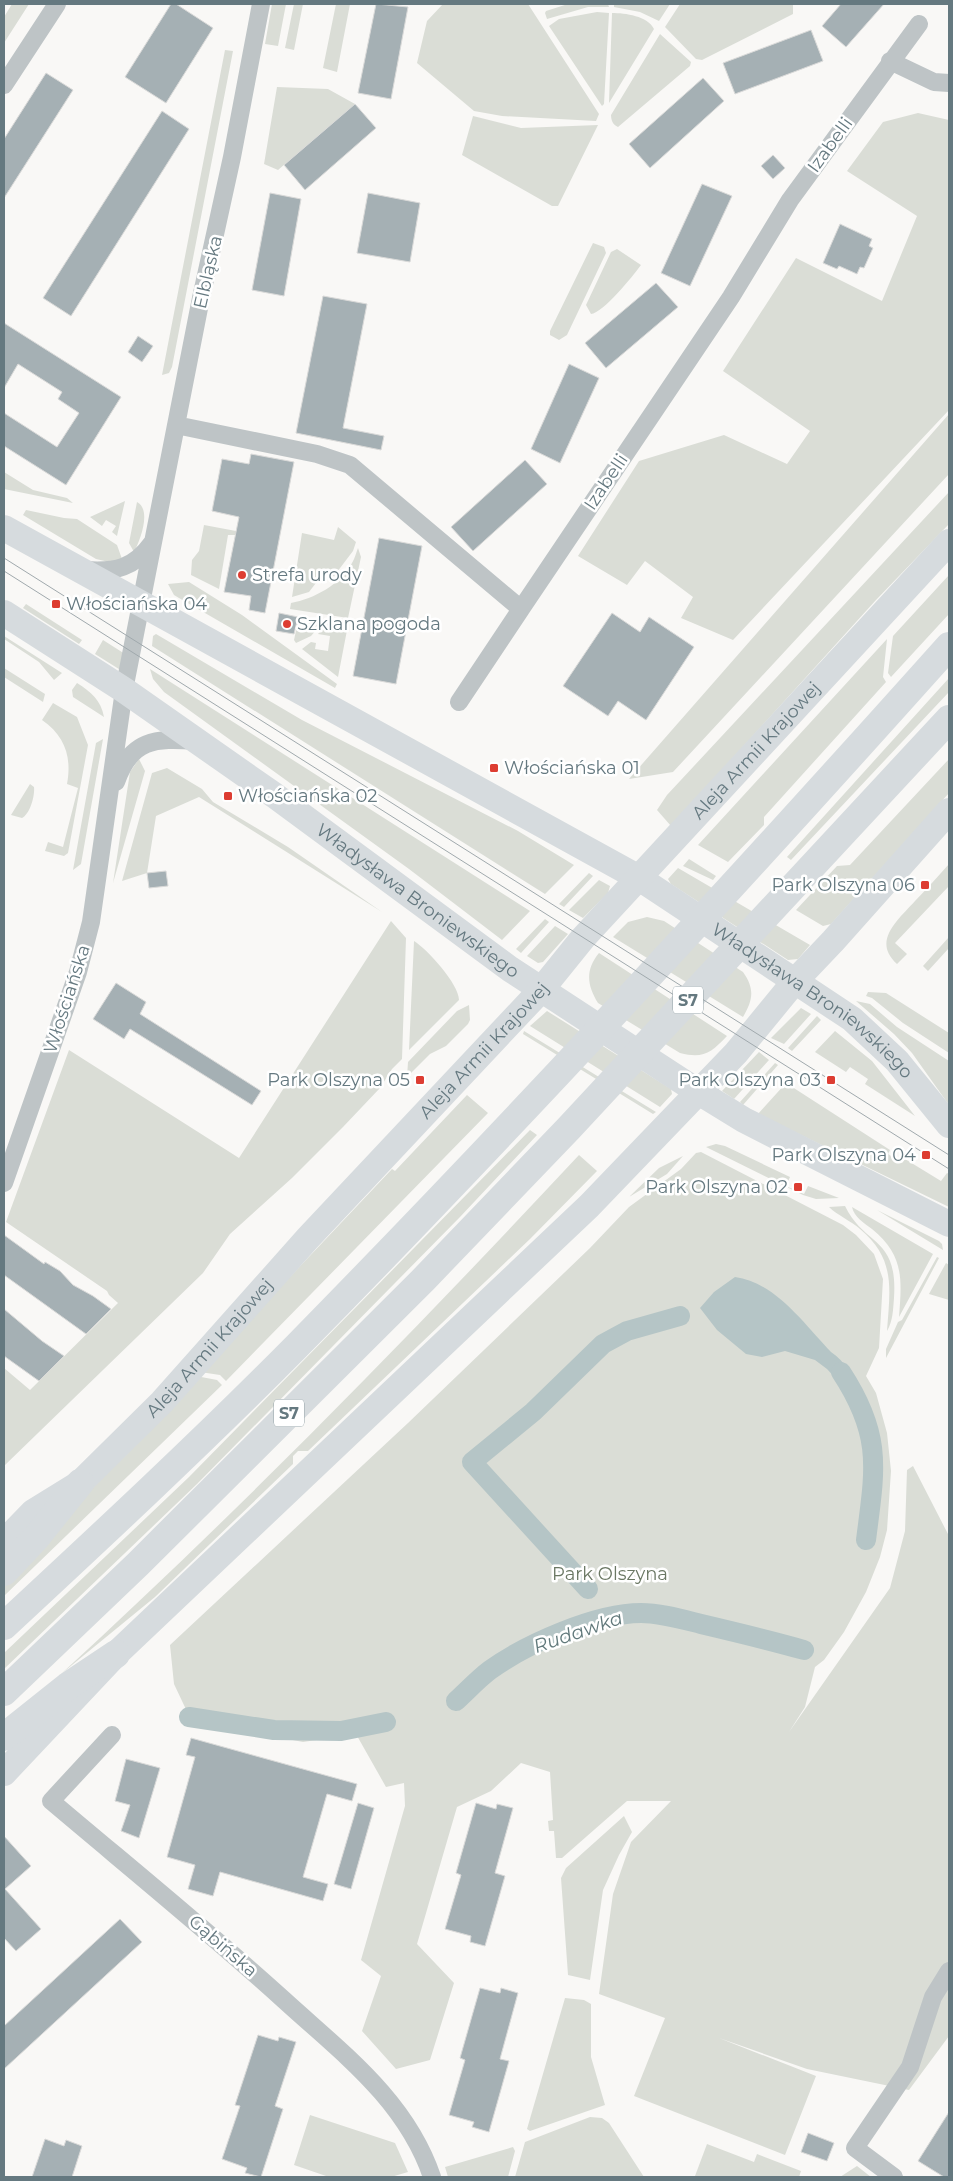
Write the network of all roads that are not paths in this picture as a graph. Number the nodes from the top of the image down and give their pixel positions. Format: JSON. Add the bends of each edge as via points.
{"nodes":[{"id":1,"x":57,"y":4,"type":"edge"},
{"id":2,"x":261,"y":4,"type":"edge"},
{"id":3,"x":919,"y":24,"type":"dead end"},
{"id":4,"x":890,"y":61,"type":"junction"},
{"id":5,"x":949,"y":83,"type":"edge"},
{"id":6,"x":4,"y":85,"type":"edge"},
{"id":7,"x":176,"y":426,"type":"junction"},
{"id":8,"x":4,"y":528,"type":"edge"},
{"id":9,"x":154,"y":541,"type":"junction"},
{"id":10,"x":949,"y":542,"type":"edge"},
{"id":11,"x":82,"y":570,"type":"junction"},
{"id":12,"x":142,"y":605,"type":"junction"},
{"id":13,"x":521,"y":609,"type":"junction"},
{"id":14,"x":4,"y":613,"type":"edge"},
{"id":15,"x":949,"y":646,"type":"edge"},
{"id":16,"x":124,"y":690,"type":"junction"},
{"id":17,"x":459,"y":702,"type":"dead end"},
{"id":18,"x":949,"y":720,"type":"edge"},
{"id":19,"x":196,"y":741,"type":"junction"},
{"id":20,"x":107,"y":809,"type":"junction"},
{"id":21,"x":949,"y":811,"type":"edge"},
{"id":22,"x":638,"y":878,"type":"junction"},
{"id":23,"x":795,"y":981,"type":"junction"},
{"id":24,"x":541,"y":990,"type":"junction"},
{"id":25,"x":700,"y":1093,"type":"junction"},
{"id":26,"x":949,"y":1125,"type":"edge"},
{"id":27,"x":4,"y":1183,"type":"edge"},
{"id":28,"x":949,"y":1224,"type":"edge"},
{"id":29,"x":80,"y":1483,"type":"junction"},
{"id":30,"x":4,"y":1542,"type":"edge"},
{"id":31,"x":4,"y":1572,"type":"edge"},
{"id":32,"x":4,"y":1626,"type":"edge"},
{"id":33,"x":116,"y":1654,"type":"junction"},
{"id":34,"x":4,"y":1692,"type":"edge"},
{"id":35,"x":112,"y":1735,"type":"dead end"},
{"id":36,"x":4,"y":1737,"type":"edge"},
{"id":37,"x":4,"y":1773,"type":"edge"},
{"id":38,"x":949,"y":1971,"type":"edge"},
{"id":39,"x":432,"y":2177,"type":"edge"},
{"id":40,"x":894,"y":2177,"type":"edge"}],
"edges":[{"from":1,"to":6,"type":"street"},
{"from":2,"to":7,"type":"street","name":"Elbląska"},
{"from":3,"to":4,"type":"street","name":"Izabelli"},
{"from":4,"to":5,"type":"street","via":[[934,82]]},
{"from":4,"to":13,"type":"street","name":"Izabelli","via":[[790,200],[731,297]]},
{"from":7,"to":9,"type":"street","name":"Elbląska"},
{"from":7,"to":13,"type":"street","via":[[317,454],[350,465]]},
{"from":8,"to":11,"type":"main road","name":"Władysława Broniewskiego"},
{"from":9,"to":11,"type":"street","via":[[131,564],[101,571]]},
{"from":9,"to":12,"type":"street","name":"Elbląska"},
{"from":10,"to":22,"type":"main road","name":"Aleja Armii Krajowej"},
{"from":11,"to":12,"type":"main road","name":"Władysława Broniewskiego"},
{"from":12,"to":16,"type":"street","name":"Elbląska"},
{"from":12,"to":22,"type":"main road","name":"Władysława Broniewskiego"},
{"from":13,"to":17,"type":"street","name":"Izabelli"},
{"from":14,"to":16,"type":"main road","name":"Władysława Broniewskiego"},
{"from":15,"to":32,"type":"highway","number":"S7","via":[[769,847],[532,1102],[294,1349]]},
{"from":16,"to":19,"type":"main road","name":"Władysława Broniewskiego"},
{"from":16,"to":20,"type":"street","name":"Włościańska"},
{"from":18,"to":34,"type":"highway","number":"S7","via":[[424,1279],[138,1564]]},
{"from":19,"to":20,"type":"street","name":"Włościańska","via":[[169,739],[139,746],[130,753],[120,771]]},
{"from":19,"to":24,"type":"main road","name":"Władysława Broniewskiego"},
{"from":20,"to":27,"type":"street","name":"Włościańska","via":[[97,890],[78,972]]},
{"from":21,"to":23,"type":"main road"},
{"from":22,"to":23,"type":"main road","name":"Władysława Broniewskiego"},
{"from":22,"to":24,"type":"main road","name":"Aleja Armii Krajowej"},
{"from":23,"to":25,"type":"main road","via":[[755,1033]]},
{"from":23,"to":26,"type":"main road","name":"Władysława Broniewskiego","via":[[852,1019],[897,1061]]},
{"from":24,"to":25,"type":"main road","name":"Władysława Broniewskiego"},
{"from":24,"to":29,"type":"main road","name":"Aleja Armii Krajowej","via":[[308,1238],[162,1402]]},
{"from":25,"to":28,"type":"main road","name":"Władysława Broniewskiego","via":[[744,1120]]},
{"from":25,"to":33,"type":"main road","via":[[589,1206]]},
{"from":29,"to":30,"type":"main road","name":"Aleja Armii Krajowej","via":[[33,1512]]},
{"from":29,"to":31,"type":"highway"},
{"from":33,"to":36,"type":"highway","via":[[68,1686]]},
{"from":33,"to":37,"type":"main road"},
{"from":35,"to":39,"type":"street","name":"Gąbińska","via":[[51,1801],[219,1941],[371,2078],[406,2122]]},
{"from":38,"to":40,"type":"street","via":[[932,1997],[910,2067],[855,2148]]}]}
